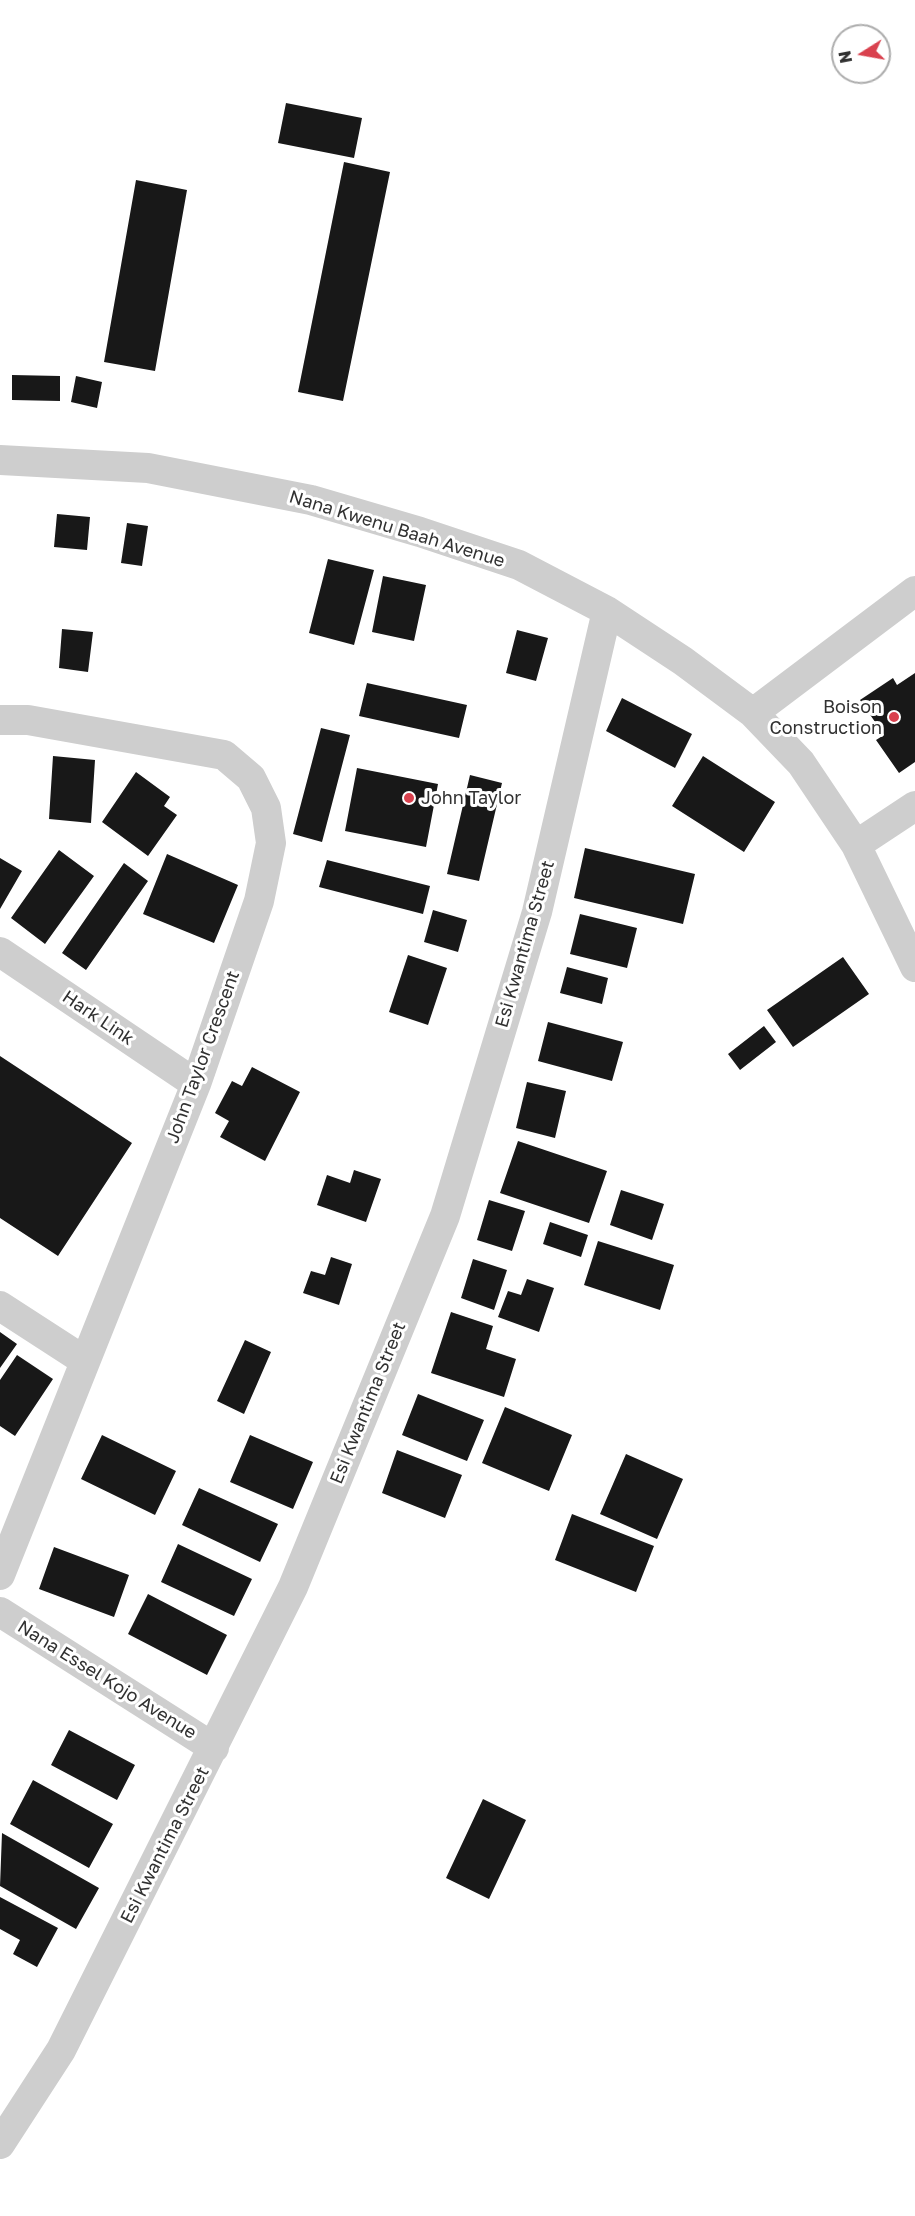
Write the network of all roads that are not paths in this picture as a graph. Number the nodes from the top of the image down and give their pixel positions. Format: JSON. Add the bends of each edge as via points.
{"nodes":[{"id":1,"x":0,"y":460,"type":"edge"},
{"id":2,"x":915,"y":591,"type":"edge"},
{"id":3,"x":607,"y":611,"type":"junction"},
{"id":4,"x":753,"y":713,"type":"junction"},
{"id":5,"x":0,"y":720,"type":"edge"},
{"id":6,"x":915,"y":806,"type":"edge"},
{"id":7,"x":856,"y":845,"type":"junction"},
{"id":8,"x":0,"y":952,"type":"edge"},
{"id":9,"x":915,"y":967,"type":"edge"},
{"id":10,"x":196,"y":1084,"type":"junction"},
{"id":11,"x":0,"y":1306,"type":"edge"},
{"id":12,"x":85,"y":1361,"type":"junction"},
{"id":13,"x":0,"y":1575,"type":"edge"},
{"id":14,"x":0,"y":1612,"type":"edge"},
{"id":15,"x":214,"y":1748,"type":"junction"},
{"id":16,"x":0,"y":2144,"type":"edge"}],
"edges":[{"from":1,"to":3,"type":"street","name":"Nana Kwenu Baah Avenue","via":[[148,468],[311,500],[519,565]]},
{"from":2,"to":4,"type":"street"},
{"from":3,"to":4,"type":"street","name":"Nana Kwenu Baah Avenue"},
{"from":3,"to":15,"type":"street","name":"Esi Kwantima Street","via":[[537,912],[445,1216],[293,1587]]},
{"from":4,"to":7,"type":"street","name":"Nana Kwenu Baah Avenue","via":[[801,763]]},
{"from":5,"to":10,"type":"street","name":"John Taylor Crescent","via":[[28,720],[224,755],[251,778],[266,808],[271,843],[259,901]]},
{"from":6,"to":7,"type":"street"},
{"from":7,"to":9,"type":"street","name":"Nana Kwenu Baah Avenue"},
{"from":8,"to":10,"type":"street","name":"Hark Link"},
{"from":10,"to":12,"type":"street","name":"John Taylor Crescent"},
{"from":11,"to":12,"type":"street"},
{"from":12,"to":13,"type":"street","name":"John Taylor Crescent"},
{"from":14,"to":15,"type":"street","name":"Nana Essel Kojo Avenue"},
{"from":15,"to":16,"type":"street","name":"Esi Kwantima Street","via":[[62,2050]]}]}
